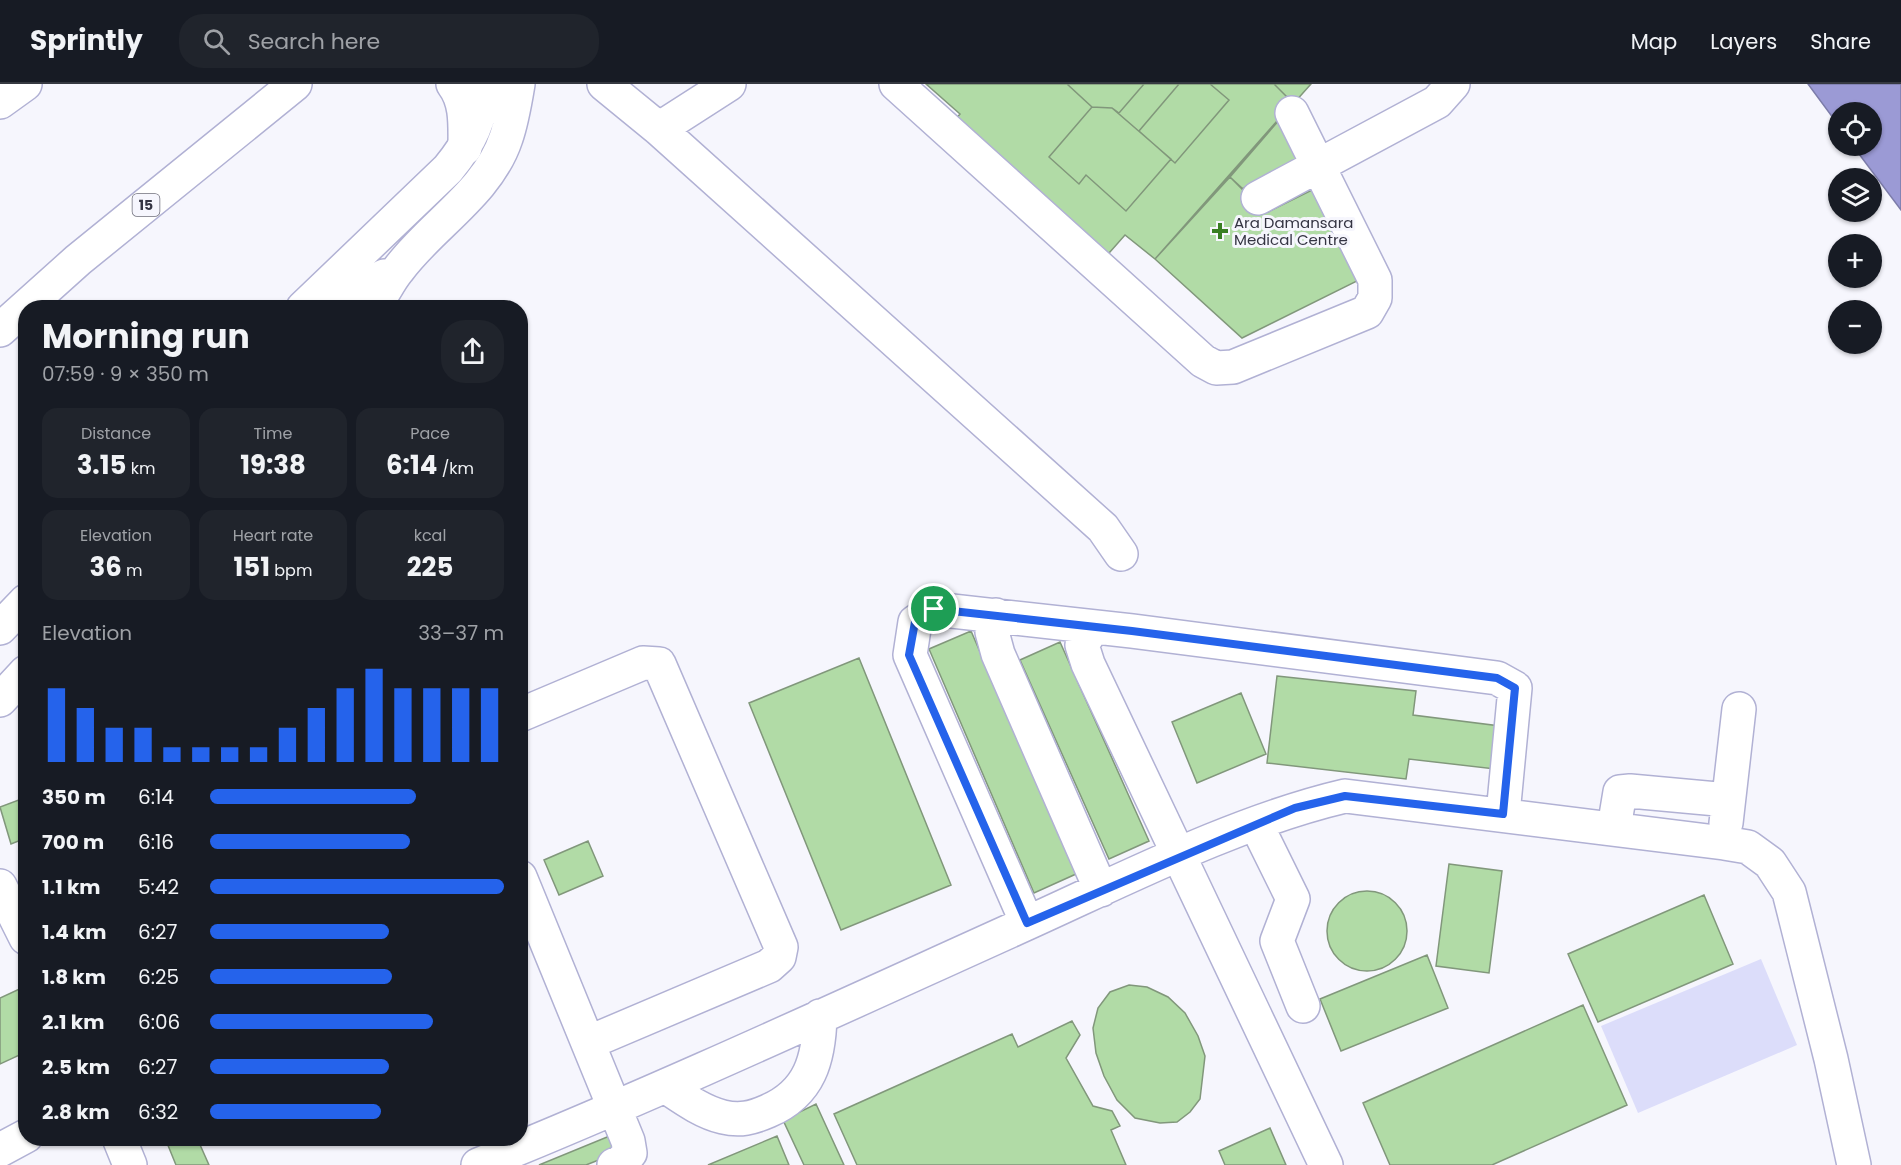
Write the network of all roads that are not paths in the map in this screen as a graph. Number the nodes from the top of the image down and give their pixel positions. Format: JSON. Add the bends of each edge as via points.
{"nodes":[{"id":1,"x":25,"y":84,"type":"edge"},
{"id":2,"x":295,"y":84,"type":"edge"},
{"id":3,"x":453,"y":84,"type":"edge"},
{"id":4,"x":486,"y":84,"type":"edge"},
{"id":5,"x":518,"y":84,"type":"edge"},
{"id":6,"x":604,"y":84,"type":"edge"},
{"id":7,"x":729,"y":84,"type":"edge"},
{"id":8,"x":896,"y":84,"type":"edge"},
{"id":9,"x":1453,"y":84,"type":"edge"},
{"id":10,"x":0,"y":102,"type":"edge"},
{"id":11,"x":1292,"y":113,"type":"dead end"},
{"id":12,"x":659,"y":129,"type":"junction"},
{"id":13,"x":465,"y":148,"type":"junction"},
{"id":14,"x":1319,"y":167,"type":"junction"},
{"id":15,"x":1258,"y":198,"type":"dead end"},
{"id":16,"x":397,"y":270,"type":"junction"},
{"id":17,"x":33,"y":300,"type":"edge"},
{"id":18,"x":323,"y":300,"type":"edge"},
{"id":19,"x":326,"y":300,"type":"edge"},
{"id":20,"x":379,"y":300,"type":"edge"},
{"id":21,"x":18,"y":314,"type":"edge"},
{"id":22,"x":0,"y":330,"type":"edge"},
{"id":23,"x":1121,"y":554,"type":"dead end"},
{"id":24,"x":18,"y":609,"type":"edge"},
{"id":25,"x":996,"y":615,"type":"junction"},
{"id":26,"x":1093,"y":627,"type":"junction"},
{"id":27,"x":0,"y":628,"type":"edge"},
{"id":28,"x":18,"y":681,"type":"edge"},
{"id":29,"x":0,"y":700,"type":"edge"},
{"id":30,"x":1739,"y":709,"type":"dead end"},
{"id":31,"x":528,"y":712,"type":"edge"},
{"id":32,"x":1728,"y":800,"type":"junction"},
{"id":33,"x":1503,"y":814,"type":"junction"},
{"id":34,"x":1256,"y":824,"type":"junction"},
{"id":35,"x":1614,"y":828,"type":"junction"},
{"id":36,"x":1724,"y":843,"type":"junction"},
{"id":37,"x":1179,"y":856,"type":"junction"},
{"id":38,"x":0,"y":886,"type":"edge"},
{"id":39,"x":1101,"y":890,"type":"junction"},
{"id":40,"x":528,"y":896,"type":"edge"},
{"id":41,"x":18,"y":922,"type":"edge"},
{"id":42,"x":1027,"y":923,"type":"junction"},
{"id":43,"x":1304,"y":1006,"type":"dead end"},
{"id":44,"x":820,"y":1017,"type":"junction"},
{"id":45,"x":590,"y":1042,"type":"junction"},
{"id":46,"x":665,"y":1086,"type":"junction"},
{"id":47,"x":616,"y":1107,"type":"junction"},
{"id":48,"x":18,"y":1140,"type":"edge"},
{"id":49,"x":123,"y":1146,"type":"edge"},
{"id":50,"x":527,"y":1146,"type":"edge"},
{"id":51,"x":528,"y":1146,"type":"edge"},
{"id":52,"x":0,"y":1150,"type":"edge"},
{"id":53,"x":488,"y":1163,"type":"edge"},
{"id":54,"x":130,"y":1165,"type":"edge"},
{"id":55,"x":614,"y":1165,"type":"edge"},
{"id":56,"x":1326,"y":1165,"type":"edge"},
{"id":57,"x":1854,"y":1165,"type":"edge"}],
"edges":[{"from":1,"to":10,"type":"main road"},
{"from":2,"to":17,"type":"main road","number":"15"},
{"from":3,"to":13,"type":"main road","via":[[460,93]]},
{"from":4,"to":13,"type":"main road","via":[[476,128]]},
{"from":5,"to":16,"type":"main road","via":[[506,140],[491,168]]},
{"from":6,"to":12,"type":"main road"},
{"from":7,"to":12,"type":"main road"},
{"from":8,"to":14,"type":"main road","via":[[1194,353],[1216,368],[1233,367],[1367,312],[1375,298],[1375,280]]},
{"from":9,"to":14,"type":"main road","via":[[1437,102]]},
{"from":11,"to":14,"type":"main road"},
{"from":12,"to":23,"type":"main road","via":[[1103,528]]},
{"from":13,"to":18,"type":"main road"},
{"from":14,"to":15,"type":"main road"},
{"from":16,"to":19,"type":"main road"},
{"from":16,"to":20,"type":"main road"},
{"from":21,"to":22,"type":"main road","number":"15"},
{"from":24,"to":27,"type":"main road"},
{"from":25,"to":26,"type":"main road"},
{"from":25,"to":39,"type":"main road","via":[[992,632],[998,654]]},
{"from":25,"to":42,"type":"main road","via":[[934,609],[915,622],[909,655]]},
{"from":26,"to":33,"type":"main road","via":[[1497,678],[1515,688]]},
{"from":26,"to":37,"type":"main road","via":[[1082,645],[1088,664]]},
{"from":28,"to":29,"type":"main road"},
{"from":30,"to":32,"type":"main road"},
{"from":31,"to":45,"type":"main road","via":[[644,663],[659,664],[781,947],[779,957],[769,966]]},
{"from":32,"to":35,"type":"main road","via":[[1620,792]]},
{"from":32,"to":36,"type":"main road"},
{"from":33,"to":34,"type":"main road","via":[[1345,796],[1295,808]]},
{"from":33,"to":35,"type":"main road"},
{"from":34,"to":37,"type":"main road"},
{"from":34,"to":43,"type":"main road","via":[[1293,899],[1277,941]]},
{"from":35,"to":36,"type":"main road"},
{"from":36,"to":57,"type":"main road","via":[[1748,848],[1770,863],[1789,892],[1832,1059]]},
{"from":37,"to":39,"type":"main road"},
{"from":37,"to":56,"type":"main road"},
{"from":38,"to":41,"type":"main road"},
{"from":39,"to":42,"type":"main road"},
{"from":40,"to":45,"type":"main road"},
{"from":42,"to":44,"type":"main road"},
{"from":44,"to":46,"type":"main road"},
{"from":44,"to":46,"type":"main road","via":[[819,1043],[808,1078],[786,1103],[749,1119],[722,1117]]},
{"from":45,"to":47,"type":"main road"},
{"from":46,"to":47,"type":"main road"},
{"from":47,"to":51,"type":"main road"},
{"from":47,"to":55,"type":"main road","via":[[630,1152]]},
{"from":48,"to":52,"type":"main road"},
{"from":49,"to":54,"type":"main road"},
{"from":50,"to":53,"type":"main road"}]}
